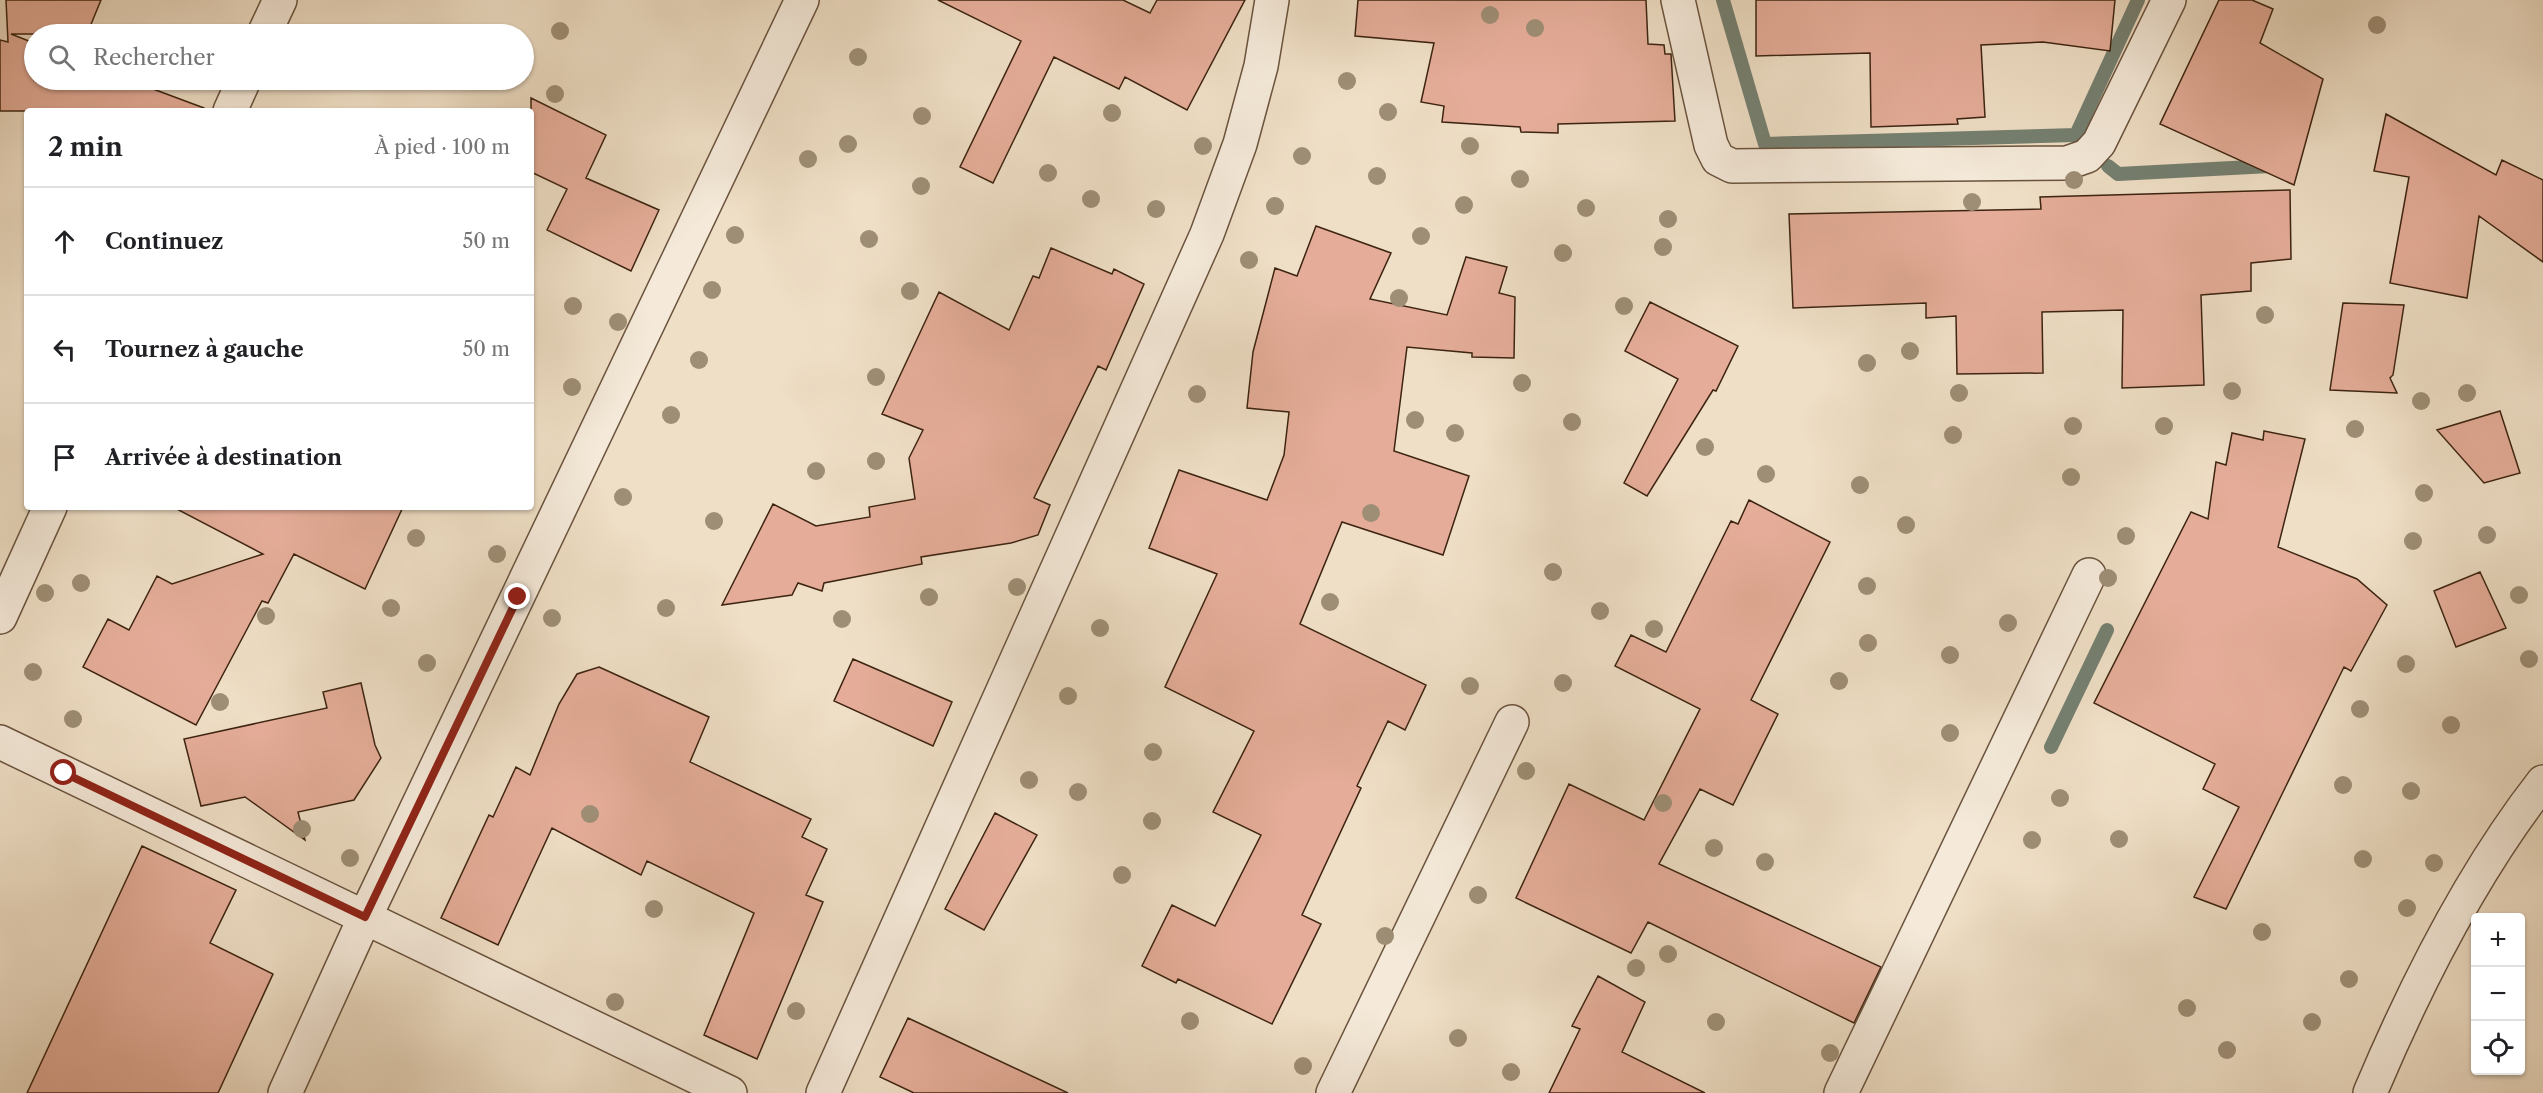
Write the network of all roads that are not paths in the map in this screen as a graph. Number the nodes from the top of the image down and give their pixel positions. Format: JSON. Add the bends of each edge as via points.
{"nodes":[{"id":1,"x":280,"y":0,"type":"edge"},
{"id":2,"x":802,"y":0,"type":"edge"},
{"id":3,"x":1272,"y":0,"type":"edge"},
{"id":4,"x":1678,"y":0,"type":"edge"},
{"id":5,"x":2169,"y":0,"type":"edge"},
{"id":6,"x":269,"y":24,"type":"edge"},
{"id":7,"x":239,"y":90,"type":"edge"},
{"id":8,"x":231,"y":108,"type":"edge"},
{"id":9,"x":49,"y":510,"type":"edge"},
{"id":10,"x":2089,"y":575,"type":"dead end"},
{"id":11,"x":0,"y":617,"type":"edge"},
{"id":12,"x":1512,"y":722,"type":"dead end"},
{"id":13,"x":0,"y":742,"type":"edge"},
{"id":14,"x":2543,"y":782,"type":"edge"},
{"id":15,"x":365,"y":917,"type":"junction"},
{"id":16,"x":285,"y":1093,"type":"edge"},
{"id":17,"x":730,"y":1093,"type":"edge"},
{"id":18,"x":823,"y":1093,"type":"edge"},
{"id":19,"x":1333,"y":1093,"type":"edge"},
{"id":20,"x":1841,"y":1093,"type":"edge"},
{"id":21,"x":2370,"y":1093,"type":"edge"}],
"edges":[{"from":1,"to":6,"type":"street"},
{"from":2,"to":15,"type":"street"},
{"from":3,"to":18,"type":"street","via":[[1261,66],[1240,144],[1207,234]]},
{"from":4,"to":5,"type":"street","via":[[1711,145],[1718,159],[1732,166],[2067,163],[2087,156],[2099,143]]},
{"from":7,"to":8,"type":"street"},
{"from":9,"to":11,"type":"street"},
{"from":10,"to":20,"type":"street"},
{"from":12,"to":19,"type":"street"},
{"from":13,"to":15,"type":"street"},
{"from":14,"to":21,"type":"street","via":[[2520,812],[2437,948]]},
{"from":15,"to":16,"type":"street"},
{"from":15,"to":17,"type":"street"}]}
